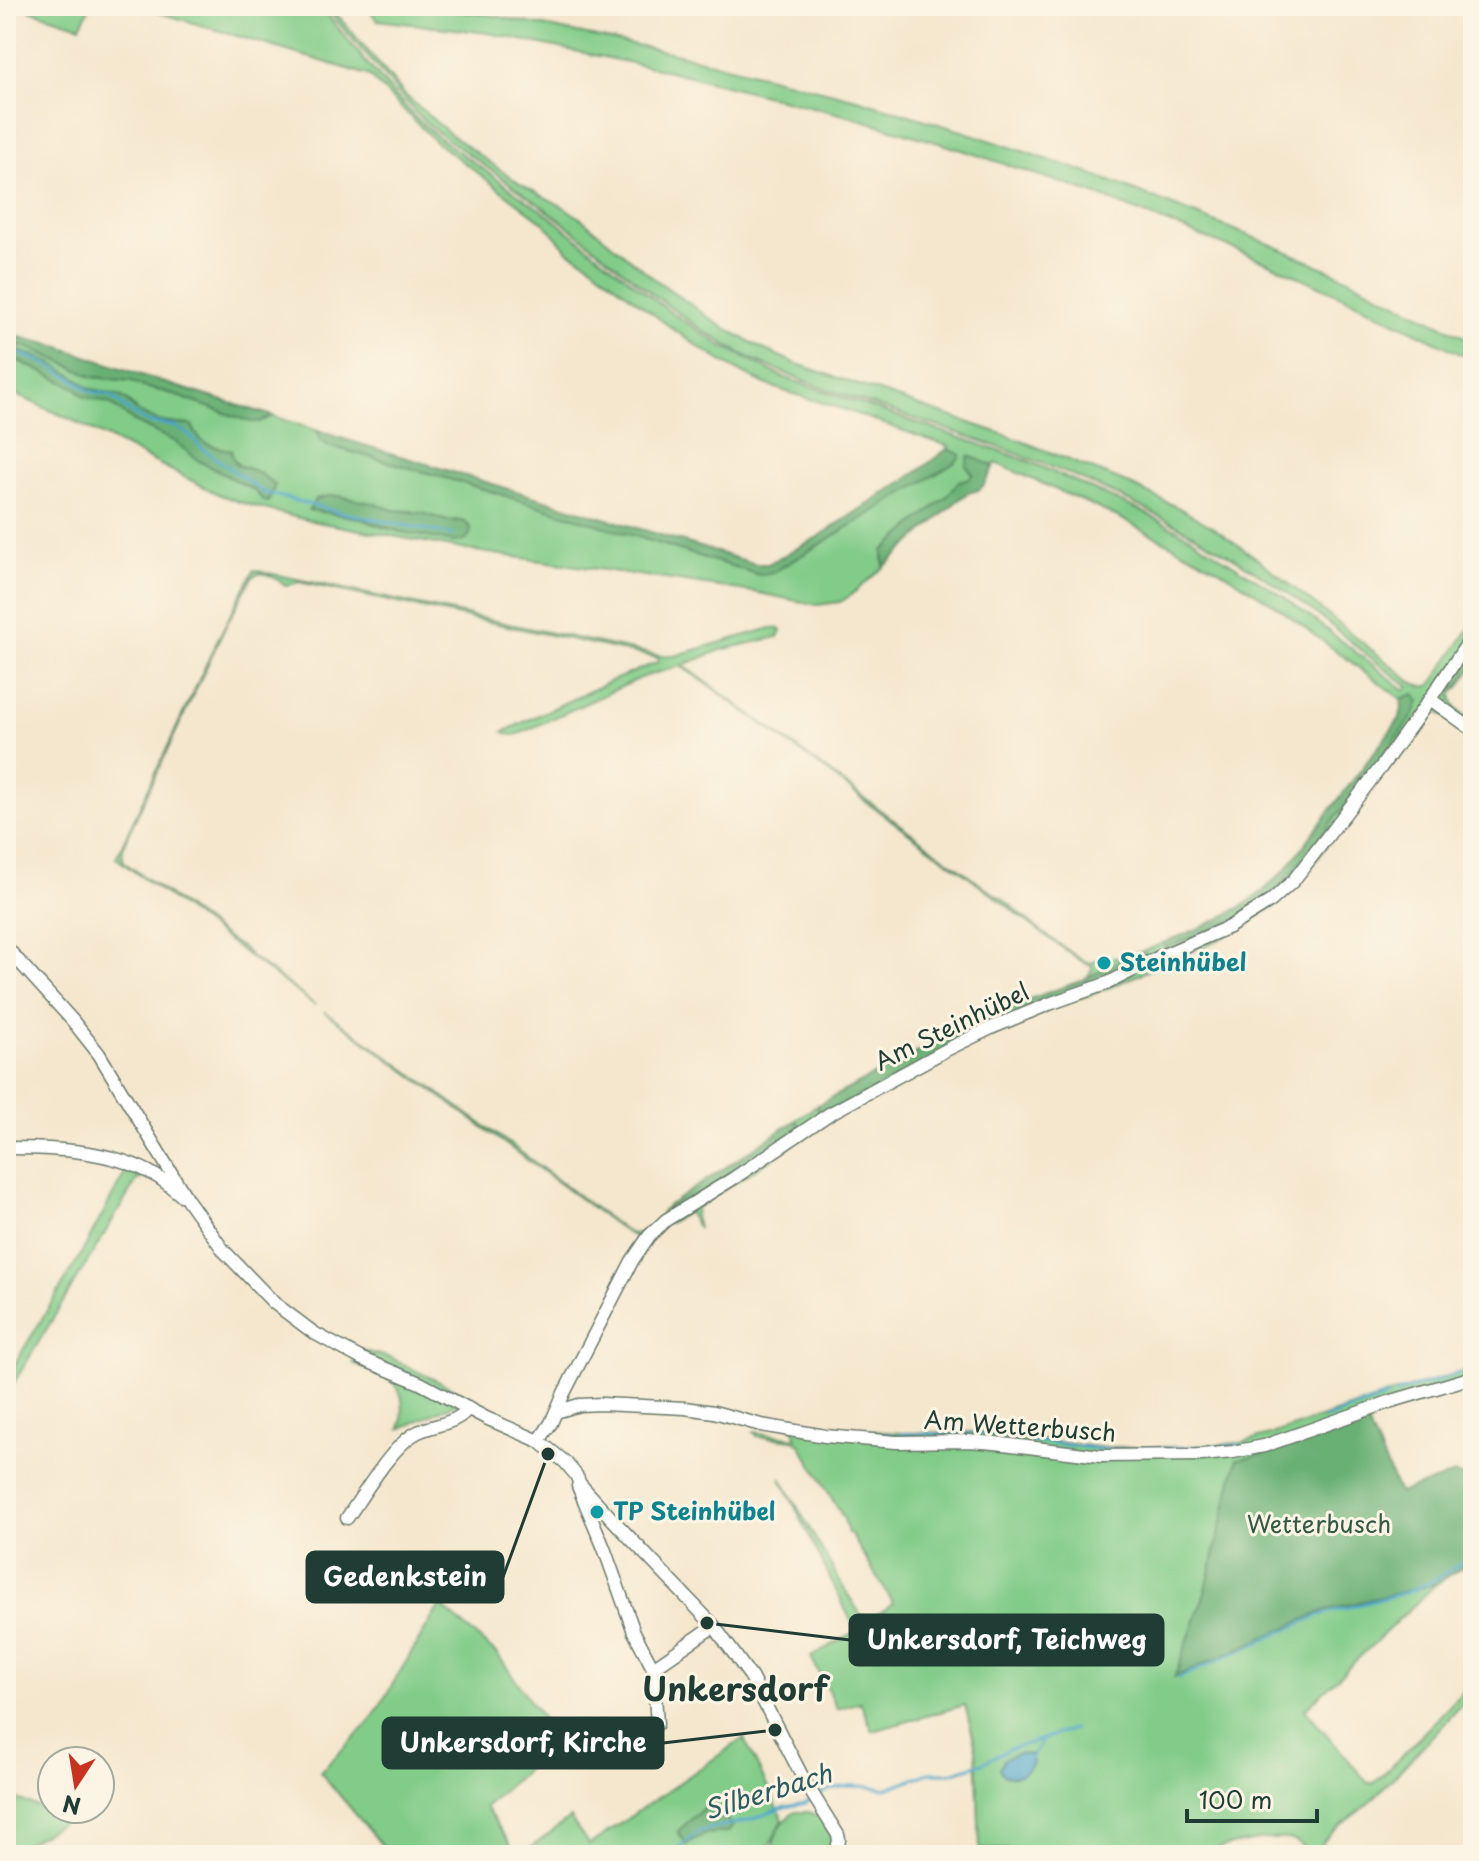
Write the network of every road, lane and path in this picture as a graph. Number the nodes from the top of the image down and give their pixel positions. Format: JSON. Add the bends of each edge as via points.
{"nodes":[{"id":1,"x":1473,"y":635,"type":"edge"},
{"id":2,"x":1430,"y":699,"type":"junction"},
{"id":3,"x":1473,"y":730,"type":"edge"},
{"id":4,"x":6,"y":947,"type":"edge"},
{"id":5,"x":6,"y":1148,"type":"edge"},
{"id":6,"x":165,"y":1162,"type":"junction"},
{"id":7,"x":154,"y":1175,"type":"junction"},
{"id":8,"x":187,"y":1199,"type":"junction"},
{"id":9,"x":1473,"y":1377,"type":"edge"},
{"id":10,"x":463,"y":1405,"type":"junction"},
{"id":11,"x":556,"y":1412,"type":"junction"},
{"id":12,"x":539,"y":1441,"type":"junction"},
{"id":13,"x":580,"y":1484,"type":"junction"},
{"id":14,"x":347,"y":1518,"type":"dead end"},
{"id":15,"x":624,"y":1531,"type":"junction"},
{"id":16,"x":604,"y":1548,"type":"junction"},
{"id":17,"x":714,"y":1626,"type":"junction"},
{"id":18,"x":653,"y":1668,"type":"junction"},
{"id":19,"x":657,"y":1724,"type":"dead end"},
{"id":20,"x":836,"y":1855,"type":"edge"}],
"edges":[{"from":1,"to":2,"type":"street","name":"Am Steinhübel"},
{"from":2,"to":3,"type":"street"},
{"from":2,"to":11,"type":"street","name":"Am Steinhübel","via":[[1293,881],[1271,901],[1229,927],[1108,983],[948,1049],[829,1114],[666,1220],[632,1261]]},
{"from":4,"to":6,"type":"street","via":[[99,1054]]},
{"from":5,"to":7,"type":"street","via":[[90,1153]]},
{"from":6,"to":7,"type":"street"},
{"from":6,"to":8,"type":"street"},
{"from":7,"to":8,"type":"street"},
{"from":8,"to":10,"type":"street","via":[[224,1251],[274,1303],[314,1333]]},
{"from":9,"to":11,"type":"street","name":"Am Wetterbusch","via":[[1264,1446],[1188,1455],[1101,1456],[969,1441],[825,1436],[685,1408],[602,1404]]},
{"from":10,"to":12,"type":"street"},
{"from":10,"to":14,"type":"street","via":[[461,1417],[415,1433],[396,1450]]},
{"from":11,"to":12,"type":"street","name":"Am Steinhübel"},
{"from":12,"to":13,"type":"street","via":[[565,1462]]},
{"from":13,"to":15,"type":"street"},
{"from":13,"to":16,"type":"street"},
{"from":15,"to":16,"type":"street"},
{"from":15,"to":17,"type":"street"},
{"from":16,"to":18,"type":"street"},
{"from":17,"to":18,"type":"street"},
{"from":17,"to":20,"type":"street","via":[[751,1677],[838,1835]]},
{"from":18,"to":19,"type":"street"}]}
